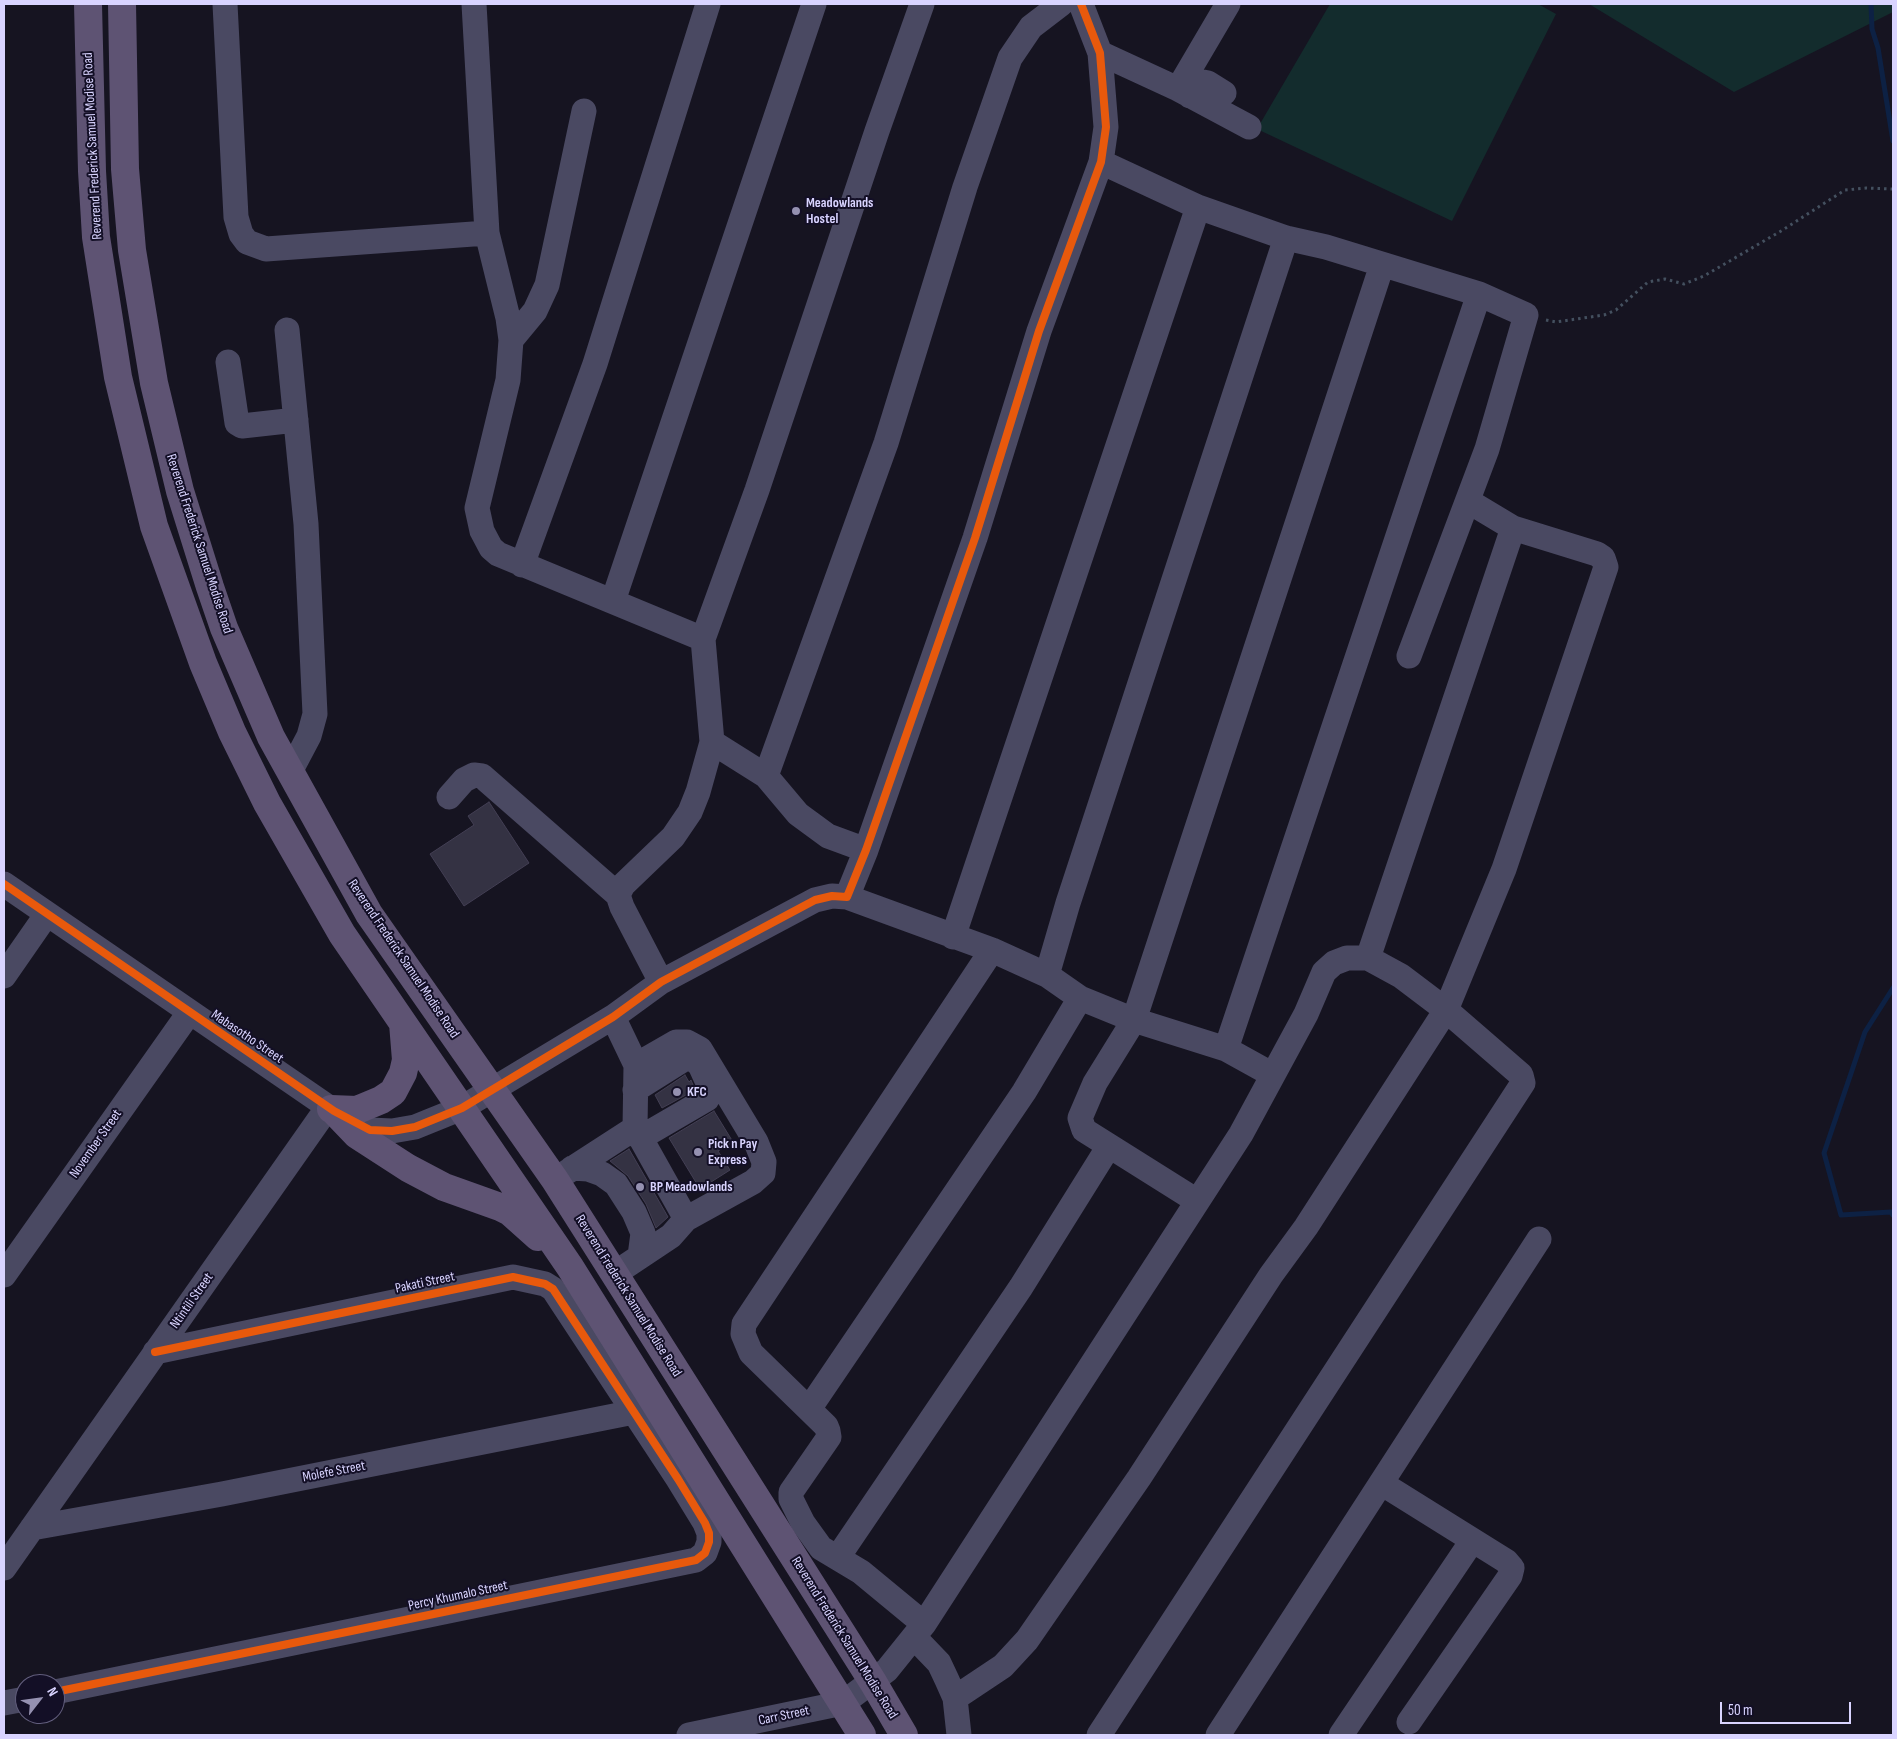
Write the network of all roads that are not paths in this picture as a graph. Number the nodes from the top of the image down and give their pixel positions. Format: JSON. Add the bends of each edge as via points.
{"nodes":[{"id":1,"x":88,"y":4,"type":"edge"},
{"id":2,"x":122,"y":4,"type":"edge"},
{"id":3,"x":225,"y":4,"type":"edge"},
{"id":4,"x":474,"y":4,"type":"edge"},
{"id":5,"x":708,"y":4,"type":"edge"},
{"id":6,"x":814,"y":4,"type":"edge"},
{"id":7,"x":922,"y":4,"type":"edge"},
{"id":8,"x":1061,"y":4,"type":"edge"},
{"id":9,"x":1228,"y":4,"type":"edge"},
{"id":10,"x":1090,"y":10,"type":"edge"},
{"id":11,"x":1100,"y":53,"type":"junction"},
{"id":12,"x":1184,"y":93,"type":"junction"},
{"id":13,"x":1224,"y":93,"type":"dead end"},
{"id":14,"x":584,"y":111,"type":"dead end"},
{"id":15,"x":1249,"y":127,"type":"dead end"},
{"id":16,"x":1101,"y":162,"type":"junction"},
{"id":17,"x":1198,"y":207,"type":"junction"},
{"id":18,"x":487,"y":233,"type":"junction"},
{"id":19,"x":1286,"y":238,"type":"junction"},
{"id":20,"x":1382,"y":265,"type":"junction"},
{"id":21,"x":1479,"y":294,"type":"junction"},
{"id":22,"x":287,"y":330,"type":"dead end"},
{"id":23,"x":511,"y":340,"type":"junction"},
{"id":24,"x":228,"y":362,"type":"dead end"},
{"id":25,"x":296,"y":420,"type":"junction"},
{"id":26,"x":1468,"y":502,"type":"junction"},
{"id":27,"x":1512,"y":528,"type":"junction"},
{"id":28,"x":522,"y":564,"type":"junction"},
{"id":29,"x":613,"y":601,"type":"junction"},
{"id":30,"x":703,"y":638,"type":"junction"},
{"id":31,"x":1409,"y":656,"type":"dead end"},
{"id":32,"x":712,"y":742,"type":"junction"},
{"id":33,"x":290,"y":772,"type":"junction"},
{"id":34,"x":766,"y":776,"type":"junction"},
{"id":35,"x":449,"y":797,"type":"dead end"},
{"id":36,"x":866,"y":850,"type":"junction"},
{"id":37,"x":4,"y":884,"type":"edge"},
{"id":38,"x":618,"y":895,"type":"junction"},
{"id":39,"x":847,"y":897,"type":"junction"},
{"id":40,"x":47,"y":914,"type":"junction"},
{"id":41,"x":952,"y":937,"type":"junction"},
{"id":42,"x":992,"y":950,"type":"junction"},
{"id":43,"x":1368,"y":958,"type":"junction"},
{"id":44,"x":1047,"y":975,"type":"junction"},
{"id":45,"x":4,"y":976,"type":"edge"},
{"id":46,"x":661,"y":982,"type":"junction"},
{"id":47,"x":1080,"y":998,"type":"junction"},
{"id":48,"x":1446,"y":1010,"type":"junction"},
{"id":49,"x":189,"y":1013,"type":"junction"},
{"id":50,"x":613,"y":1017,"type":"junction"},
{"id":51,"x":1134,"y":1020,"type":"junction"},
{"id":52,"x":403,"y":1022,"type":"junction"},
{"id":53,"x":1226,"y":1049,"type":"junction"},
{"id":54,"x":636,"y":1065,"type":"junction"},
{"id":55,"x":1273,"y":1075,"type":"junction"},
{"id":56,"x":634,"y":1090,"type":"junction"},
{"id":57,"x":493,"y":1091,"type":"junction"},
{"id":58,"x":462,"y":1108,"type":"junction"},
{"id":59,"x":331,"y":1109,"type":"junction"},
{"id":60,"x":637,"y":1133,"type":"junction"},
{"id":61,"x":1109,"y":1146,"type":"junction"},
{"id":62,"x":563,"y":1174,"type":"junction"},
{"id":63,"x":1197,"y":1201,"type":"junction"},
{"id":64,"x":686,"y":1219,"type":"junction"},
{"id":65,"x":1539,"y":1239,"type":"dead end"},
{"id":66,"x":640,"y":1256,"type":"junction"},
{"id":67,"x":570,"y":1267,"type":"junction"},
{"id":68,"x":614,"y":1274,"type":"junction"},
{"id":69,"x":4,"y":1275,"type":"edge"},
{"id":70,"x":156,"y":1352,"type":"junction"},
{"id":71,"x":808,"y":1408,"type":"junction"},
{"id":72,"x":634,"y":1412,"type":"junction"},
{"id":73,"x":1381,"y":1483,"type":"junction"},
{"id":74,"x":32,"y":1528,"type":"junction"},
{"id":75,"x":1472,"y":1541,"type":"junction"},
{"id":76,"x":838,"y":1558,"type":"junction"},
{"id":77,"x":4,"y":1568,"type":"edge"},
{"id":78,"x":919,"y":1631,"type":"junction"},
{"id":79,"x":873,"y":1682,"type":"junction"},
{"id":80,"x":65,"y":1690,"type":"edge"},
{"id":81,"x":955,"y":1698,"type":"junction"},
{"id":82,"x":843,"y":1703,"type":"junction"},
{"id":83,"x":1409,"y":1722,"type":"dead end"},
{"id":84,"x":689,"y":1735,"type":"edge"},
{"id":85,"x":862,"y":1735,"type":"edge"},
{"id":86,"x":904,"y":1735,"type":"edge"},
{"id":87,"x":958,"y":1735,"type":"edge"},
{"id":88,"x":1099,"y":1735,"type":"edge"},
{"id":89,"x":1218,"y":1735,"type":"edge"},
{"id":90,"x":1340,"y":1735,"type":"edge"}],
"edges":[{"from":1,"to":52,"type":"main road","name":"Reverend Frederick Samuel Modise Road","via":[[96,237],[118,377],[154,526],[202,663],[267,803],[338,926]]},
{"from":2,"to":33,"type":"main road","name":"Reverend Frederick Samuel Modise Road","via":[[124,141],[132,250],[164,430],[224,628],[271,737]]},
{"from":3,"to":18,"type":"street","via":[[236,217],[247,242],[266,249]]},
{"from":4,"to":18,"type":"street"},
{"from":5,"to":28,"type":"street","via":[[595,364]]},
{"from":6,"to":29,"type":"street"},
{"from":7,"to":30,"type":"street","via":[[757,490]]},
{"from":8,"to":34,"type":"street","via":[[1031,28],[1010,58],[965,187],[886,443]]},
{"from":9,"to":12,"type":"street"},
{"from":10,"to":11,"type":"street"},
{"from":11,"to":12,"type":"street"},
{"from":11,"to":16,"type":"street","via":[[1106,127]]},
{"from":12,"to":13,"type":"street","via":[[1203,82]]},
{"from":12,"to":15,"type":"street"},
{"from":14,"to":23,"type":"street","via":[[547,285],[535,311]]},
{"from":16,"to":17,"type":"street"},
{"from":16,"to":36,"type":"street","via":[[1042,322],[974,538]]},
{"from":17,"to":19,"type":"street"},
{"from":17,"to":41,"type":"street"},
{"from":18,"to":23,"type":"street"},
{"from":19,"to":20,"type":"street"},
{"from":19,"to":44,"type":"street"},
{"from":20,"to":21,"type":"street"},
{"from":20,"to":51,"type":"street"},
{"from":21,"to":26,"type":"street","via":[[1526,316]]},
{"from":21,"to":53,"type":"street"},
{"from":22,"to":25,"type":"street"},
{"from":23,"to":28,"type":"street","via":[[508,380],[477,516],[490,548]]},
{"from":24,"to":25,"type":"street","via":[[237,423],[242,426]]},
{"from":25,"to":33,"type":"street","via":[[306,524],[315,714],[310,736]]},
{"from":26,"to":27,"type":"street"},
{"from":26,"to":31,"type":"street"},
{"from":27,"to":43,"type":"street"},
{"from":27,"to":48,"type":"street","via":[[1596,554],[1603,558],[1606,567],[1504,869]]},
{"from":28,"to":29,"type":"street"},
{"from":29,"to":30,"type":"street"},
{"from":30,"to":32,"type":"street"},
{"from":32,"to":34,"type":"street"},
{"from":32,"to":38,"type":"street","via":[[690,812],[673,836],[623,885]]},
{"from":33,"to":57,"type":"main road","name":"Reverend Frederick Samuel Modise Road","via":[[369,914]]},
{"from":34,"to":36,"type":"street","via":[[798,814],[828,836]]},
{"from":35,"to":38,"type":"street","via":[[464,780],[482,776]]},
{"from":36,"to":39,"type":"street"},
{"from":37,"to":40,"type":"street","name":"Mabasotho Street"},
{"from":38,"to":46,"type":"street"},
{"from":39,"to":41,"type":"street"},
{"from":39,"to":46,"type":"street","name":"Mabasotho Street","via":[[816,900]]},
{"from":40,"to":45,"type":"street"},
{"from":40,"to":49,"type":"street","name":"Mabasotho Street"},
{"from":41,"to":42,"type":"street"},
{"from":42,"to":44,"type":"street"},
{"from":42,"to":71,"type":"street","via":[[744,1324],[743,1334],[751,1353]]},
{"from":43,"to":48,"type":"street","via":[[1401,976]]},
{"from":43,"to":55,"type":"street","name":"Carr Street","via":[[1347,958],[1324,972],[1306,1014]]},
{"from":44,"to":47,"type":"street"},
{"from":46,"to":50,"type":"street","name":"Mabasotho Street"},
{"from":47,"to":51,"type":"street"},
{"from":47,"to":71,"type":"street","via":[[1024,1092]]},
{"from":48,"to":81,"type":"street","via":[[1306,1227],[1027,1640],[1003,1666]]},
{"from":48,"to":88,"type":"street","via":[[1521,1075],[1523,1083]]},
{"from":49,"to":59,"type":"street","name":"Mabasotho Street"},
{"from":49,"to":69,"type":"street","name":"November Street"},
{"from":50,"to":54,"type":"street"},
{"from":50,"to":57,"type":"street","name":"Mabasotho Street"},
{"from":51,"to":53,"type":"street"},
{"from":51,"to":61,"type":"street","via":[[1095,1082],[1080,1118],[1084,1130]]},
{"from":52,"to":58,"type":"main road","name":"Reverend Frederick Samuel Modise Road"},
{"from":52,"to":59,"type":"main road","via":[[406,1060],[393,1092],[357,1110]]},
{"from":53,"to":55,"type":"street"},
{"from":54,"to":56,"type":"street"},
{"from":54,"to":64,"type":"street","via":[[676,1042],[687,1042],[700,1049],[756,1142],[764,1162],[763,1173],[753,1182]]},
{"from":55,"to":63,"type":"street","name":"Carr Street","via":[[1241,1134]]},
{"from":56,"to":60,"type":"street"},
{"from":56,"to":60,"type":"street","via":[[686,1058],[700,1065],[710,1088],[706,1099]]},
{"from":57,"to":58,"type":"street","name":"Mabasotho Street"},
{"from":57,"to":62,"type":"main road","name":"Reverend Frederick Samuel Modise Road"},
{"from":58,"to":59,"type":"street","name":"Mabasotho Street","via":[[415,1127],[392,1131],[370,1130]]},
{"from":58,"to":67,"type":"main road","name":"Reverend Frederick Samuel Modise Road"},
{"from":59,"to":67,"type":"main road","via":[[357,1134],[432,1182],[510,1212]]},
{"from":59,"to":70,"type":"street","name":"Ntintili Street"},
{"from":60,"to":62,"type":"street"},
{"from":60,"to":64,"type":"street"},
{"from":61,"to":63,"type":"street"},
{"from":61,"to":76,"type":"street","via":[[1021,1287]]},
{"from":62,"to":66,"type":"street","via":[[588,1169],[616,1184],[643,1233]]},
{"from":62,"to":68,"type":"main road","name":"Reverend Frederick Samuel Modise Road"},
{"from":63,"to":78,"type":"street","name":"Carr Street"},
{"from":64,"to":66,"type":"street","via":[[672,1236]]},
{"from":65,"to":73,"type":"street"},
{"from":66,"to":68,"type":"street"},
{"from":67,"to":82,"type":"main road","name":"Reverend Frederick Samuel Modise Road"},
{"from":68,"to":79,"type":"main road","name":"Reverend Frederick Samuel Modise Road"},
{"from":70,"to":72,"type":"street","name":"Pakati Street","via":[[513,1277],[524,1278],[553,1289]]},
{"from":70,"to":74,"type":"street","name":"Ntintili Street"},
{"from":71,"to":76,"type":"street","via":[[826,1426],[828,1437],[792,1488],[791,1499],[811,1537],[821,1548]]},
{"from":72,"to":74,"type":"street","name":"Molefe Street","via":[[222,1494]]},
{"from":72,"to":80,"type":"street","name":"Percy Khumalo Street","via":[[705,1523],[709,1542],[705,1552],[696,1560]]},
{"from":73,"to":75,"type":"street"},
{"from":73,"to":89,"type":"street"},
{"from":74,"to":77,"type":"street","name":"Ntintili Street"},
{"from":75,"to":83,"type":"street","via":[[1510,1564],[1511,1573]]},
{"from":75,"to":90,"type":"street"},
{"from":76,"to":78,"type":"street","via":[[861,1572]]},
{"from":78,"to":79,"type":"street","name":"Carr Street"},
{"from":78,"to":81,"type":"street"},
{"from":79,"to":82,"type":"street","name":"Carr Street"},
{"from":79,"to":86,"type":"main road","name":"Reverend Frederick Samuel Modise Road"},
{"from":81,"to":87,"type":"street"},
{"from":82,"to":84,"type":"street","name":"Carr Street"},
{"from":82,"to":85,"type":"main road","name":"Reverend Frederick Samuel Modise Road"}]}
